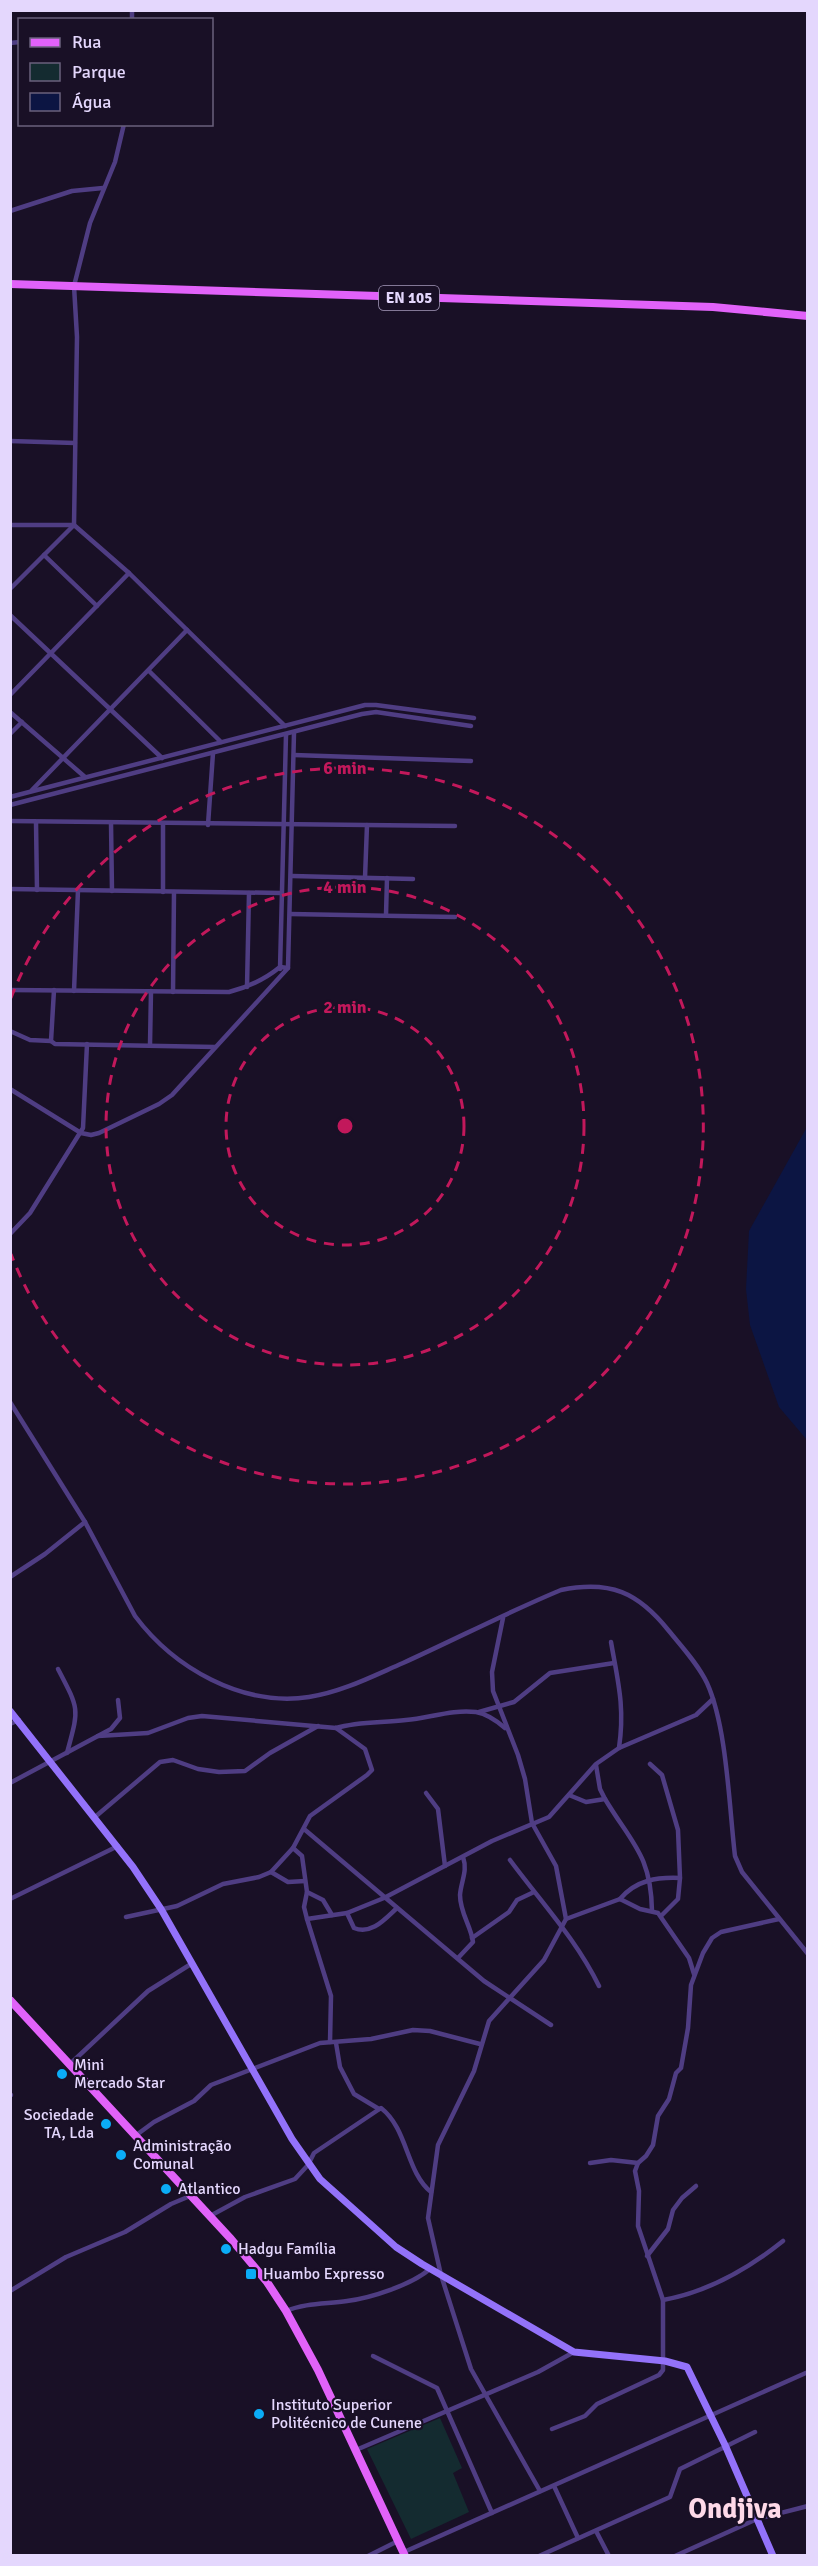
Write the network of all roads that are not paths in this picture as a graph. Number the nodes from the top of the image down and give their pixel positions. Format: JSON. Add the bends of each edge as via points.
{"nodes":[{"id":1,"x":124,"y":126,"type":"edge"},
{"id":2,"x":103,"y":188,"type":"junction"},
{"id":3,"x":10,"y":211,"type":"edge"},
{"id":4,"x":10,"y":284,"type":"edge"},
{"id":5,"x":74,"y":286,"type":"junction"},
{"id":6,"x":807,"y":316,"type":"edge"},
{"id":7,"x":10,"y":441,"type":"edge"},
{"id":8,"x":75,"y":443,"type":"junction"},
{"id":9,"x":10,"y":525,"type":"edge"},
{"id":10,"x":74,"y":525,"type":"junction"},
{"id":11,"x":44,"y":555,"type":"junction"},
{"id":12,"x":129,"y":573,"type":"junction"},
{"id":13,"x":11,"y":586,"type":"edge"},
{"id":14,"x":98,"y":606,"type":"junction"},
{"id":15,"x":10,"y":615,"type":"edge"},
{"id":16,"x":187,"y":630,"type":"junction"},
{"id":17,"x":51,"y":653,"type":"junction"},
{"id":18,"x":149,"y":671,"type":"junction"},
{"id":19,"x":10,"y":695,"type":"edge"},
{"id":20,"x":112,"y":710,"type":"junction"},
{"id":21,"x":10,"y":711,"type":"edge"},
{"id":22,"x":474,"y":718,"type":"dead end"},
{"id":23,"x":22,"y":722,"type":"junction"},
{"id":24,"x":285,"y":726,"type":"junction"},
{"id":25,"x":471,"y":726,"type":"dead end"},
{"id":26,"x":294,"y":733,"type":"junction"},
{"id":27,"x":10,"y":734,"type":"edge"},
{"id":28,"x":286,"y":735,"type":"junction"},
{"id":29,"x":221,"y":742,"type":"junction"},
{"id":30,"x":213,"y":753,"type":"junction"},
{"id":31,"x":294,"y":755,"type":"junction"},
{"id":32,"x":162,"y":758,"type":"junction"},
{"id":33,"x":63,"y":760,"type":"junction"},
{"id":34,"x":471,"y":761,"type":"dead end"},
{"id":35,"x":85,"y":777,"type":"junction"},
{"id":36,"x":30,"y":792,"type":"junction"},
{"id":37,"x":10,"y":797,"type":"edge"},
{"id":38,"x":10,"y":805,"type":"edge"},
{"id":39,"x":10,"y":822,"type":"edge"},
{"id":40,"x":36,"y":822,"type":"junction"},
{"id":41,"x":111,"y":823,"type":"junction"},
{"id":42,"x":164,"y":824,"type":"junction"},
{"id":43,"x":208,"y":825,"type":"junction"},
{"id":44,"x":283,"y":825,"type":"junction"},
{"id":45,"x":293,"y":825,"type":"junction"},
{"id":46,"x":367,"y":825,"type":"junction"},
{"id":47,"x":455,"y":826,"type":"dead end"},
{"id":48,"x":292,"y":876,"type":"junction"},
{"id":49,"x":365,"y":878,"type":"junction"},
{"id":50,"x":387,"y":878,"type":"junction"},
{"id":51,"x":413,"y":879,"type":"dead end"},
{"id":52,"x":10,"y":889,"type":"edge"},
{"id":53,"x":37,"y":890,"type":"junction"},
{"id":54,"x":78,"y":890,"type":"junction"},
{"id":55,"x":112,"y":891,"type":"junction"},
{"id":56,"x":163,"y":892,"type":"junction"},
{"id":57,"x":174,"y":892,"type":"junction"},
{"id":58,"x":249,"y":893,"type":"junction"},
{"id":59,"x":281,"y":893,"type":"junction"},
{"id":60,"x":290,"y":914,"type":"junction"},
{"id":61,"x":386,"y":915,"type":"junction"},
{"id":62,"x":455,"y":917,"type":"dead end"},
{"id":63,"x":280,"y":967,"type":"junction"},
{"id":64,"x":288,"y":968,"type":"junction"},
{"id":65,"x":280,"y":974,"type":"junction"},
{"id":66,"x":247,"y":987,"type":"junction"},
{"id":67,"x":10,"y":990,"type":"edge"},
{"id":68,"x":54,"y":990,"type":"junction"},
{"id":69,"x":74,"y":990,"type":"junction"},
{"id":70,"x":151,"y":991,"type":"junction"},
{"id":71,"x":172,"y":992,"type":"junction"},
{"id":72,"x":10,"y":1031,"type":"edge"},
{"id":73,"x":51,"y":1041,"type":"junction"},
{"id":74,"x":87,"y":1044,"type":"junction"},
{"id":75,"x":150,"y":1045,"type":"junction"},
{"id":76,"x":216,"y":1047,"type":"junction"},
{"id":77,"x":10,"y":1089,"type":"edge"},
{"id":78,"x":81,"y":1133,"type":"junction"},
{"id":79,"x":10,"y":1234,"type":"edge"},
{"id":80,"x":10,"y":1402,"type":"edge"},
{"id":81,"x":85,"y":1522,"type":"junction"},
{"id":82,"x":10,"y":1576,"type":"edge"},
{"id":83,"x":503,"y":1617,"type":"junction"},
{"id":84,"x":610,"y":1642,"type":"dead end"},
{"id":85,"x":614,"y":1663,"type":"junction"},
{"id":86,"x":58,"y":1670,"type":"dead end"},
{"id":87,"x":713,"y":1699,"type":"junction"},
{"id":88,"x":118,"y":1700,"type":"dead end"},
{"id":89,"x":498,"y":1708,"type":"junction"},
{"id":90,"x":10,"y":1711,"type":"edge"},
{"id":91,"x":478,"y":1712,"type":"junction"},
{"id":92,"x":19,"y":1720,"type":"junction"},
{"id":93,"x":10,"y":1724,"type":"edge"},
{"id":94,"x":318,"y":1726,"type":"junction"},
{"id":95,"x":336,"y":1728,"type":"junction"},
{"id":96,"x":507,"y":1730,"type":"junction"},
{"id":97,"x":98,"y":1736,"type":"junction"},
{"id":98,"x":619,"y":1748,"type":"junction"},
{"id":99,"x":67,"y":1753,"type":"junction"},
{"id":100,"x":52,"y":1762,"type":"junction"},
{"id":101,"x":596,"y":1764,"type":"junction"},
{"id":102,"x":650,"y":1764,"type":"dead end"},
{"id":103,"x":10,"y":1783,"type":"edge"},
{"id":104,"x":426,"y":1793,"type":"dead end"},
{"id":105,"x":570,"y":1795,"type":"junction"},
{"id":106,"x":605,"y":1799,"type":"junction"},
{"id":107,"x":95,"y":1817,"type":"junction"},
{"id":108,"x":532,"y":1823,"type":"junction"},
{"id":109,"x":304,"y":1829,"type":"junction"},
{"id":110,"x":118,"y":1846,"type":"junction"},
{"id":111,"x":293,"y":1848,"type":"junction"},
{"id":112,"x":463,"y":1857,"type":"junction"},
{"id":113,"x":510,"y":1860,"type":"dead end"},
{"id":114,"x":445,"y":1866,"type":"junction"},
{"id":115,"x":271,"y":1872,"type":"junction"},
{"id":116,"x":680,"y":1878,"type":"junction"},
{"id":117,"x":650,"y":1879,"type":"junction"},
{"id":118,"x":305,"y":1881,"type":"junction"},
{"id":119,"x":307,"y":1892,"type":"junction"},
{"id":120,"x":534,"y":1892,"type":"junction"},
{"id":121,"x":384,"y":1898,"type":"junction"},
{"id":122,"x":10,"y":1899,"type":"edge"},
{"id":123,"x":620,"y":1899,"type":"junction"},
{"id":124,"x":397,"y":1908,"type":"junction"},
{"id":125,"x":161,"y":1909,"type":"junction"},
{"id":126,"x":652,"y":1911,"type":"junction"},
{"id":127,"x":347,"y":1913,"type":"junction"},
{"id":128,"x":332,"y":1914,"type":"junction"},
{"id":129,"x":661,"y":1916,"type":"junction"},
{"id":130,"x":126,"y":1917,"type":"dead end"},
{"id":131,"x":566,"y":1918,"type":"junction"},
{"id":132,"x":307,"y":1919,"type":"junction"},
{"id":133,"x":779,"y":1919,"type":"junction"},
{"id":134,"x":563,"y":1926,"type":"junction"},
{"id":135,"x":472,"y":1938,"type":"junction"},
{"id":136,"x":807,"y":1954,"type":"edge"},
{"id":137,"x":458,"y":1958,"type":"junction"},
{"id":138,"x":191,"y":1964,"type":"junction"},
{"id":139,"x":694,"y":1974,"type":"junction"},
{"id":140,"x":598,"y":1986,"type":"dead end"},
{"id":141,"x":511,"y":1998,"type":"junction"},
{"id":142,"x":10,"y":2000,"type":"edge"},
{"id":143,"x":551,"y":2025,"type":"dead end"},
{"id":144,"x":333,"y":2043,"type":"junction"},
{"id":145,"x":480,"y":2044,"type":"junction"},
{"id":146,"x":70,"y":2064,"type":"junction"},
{"id":147,"x":251,"y":2069,"type":"junction"},
{"id":148,"x":379,"y":2109,"type":"junction"},
{"id":149,"x":135,"y":2136,"type":"junction"},
{"id":150,"x":590,"y":2163,"type":"dead end"},
{"id":151,"x":638,"y":2163,"type":"junction"},
{"id":152,"x":308,"y":2165,"type":"junction"},
{"id":153,"x":696,"y":2186,"type":"dead end"},
{"id":154,"x":431,"y":2192,"type":"junction"},
{"id":155,"x":190,"y":2196,"type":"junction"},
{"id":156,"x":210,"y":2216,"type":"junction"},
{"id":157,"x":783,"y":2241,"type":"dead end"},
{"id":158,"x":647,"y":2256,"type":"junction"},
{"id":159,"x":430,"y":2269,"type":"junction"},
{"id":160,"x":441,"y":2274,"type":"junction"},
{"id":161,"x":10,"y":2291,"type":"edge"},
{"id":162,"x":663,"y":2300,"type":"junction"},
{"id":163,"x":286,"y":2311,"type":"junction"},
{"id":164,"x":574,"y":2352,"type":"junction"},
{"id":165,"x":374,"y":2356,"type":"dead end"},
{"id":166,"x":665,"y":2361,"type":"junction"},
{"id":167,"x":807,"y":2373,"type":"edge"},
{"id":168,"x":484,"y":2393,"type":"junction"},
{"id":169,"x":448,"y":2409,"type":"junction"},
{"id":170,"x":711,"y":2415,"type":"junction"},
{"id":171,"x":552,"y":2428,"type":"dead end"},
{"id":172,"x":755,"y":2432,"type":"dead end"},
{"id":173,"x":725,"y":2445,"type":"junction"},
{"id":174,"x":356,"y":2450,"type":"junction"},
{"id":175,"x":554,"y":2486,"type":"junction"},
{"id":176,"x":540,"y":2491,"type":"junction"},
{"id":177,"x":807,"y":2506,"type":"edge"},
{"id":178,"x":492,"y":2513,"type":"junction"},
{"id":179,"x":757,"y":2519,"type":"junction"},
{"id":180,"x":596,"y":2531,"type":"junction"},
{"id":181,"x":578,"y":2538,"type":"junction"},
{"id":182,"x":399,"y":2541,"type":"junction"},
{"id":183,"x":405,"y":2554,"type":"edge"},
{"id":184,"x":368,"y":2556,"type":"edge"},
{"id":185,"x":539,"y":2556,"type":"edge"},
{"id":186,"x":609,"y":2556,"type":"edge"},
{"id":187,"x":675,"y":2556,"type":"edge"},
{"id":188,"x":773,"y":2556,"type":"edge"}],
"edges":[{"from":1,"to":2,"type":"street","via":[[115,162]]},
{"from":2,"to":3,"type":"street","via":[[72,192]]},
{"from":2,"to":5,"type":"street"},
{"from":4,"to":5,"type":"main road","number":"EN 105"},
{"from":5,"to":6,"type":"main road","number":"EN 105","via":[[713,307]]},
{"from":5,"to":8,"type":"street"},
{"from":7,"to":8,"type":"street"},
{"from":8,"to":10,"type":"street"},
{"from":9,"to":10,"type":"street"},
{"from":10,"to":11,"type":"street"},
{"from":10,"to":12,"type":"street"},
{"from":11,"to":13,"type":"street"},
{"from":11,"to":14,"type":"street"},
{"from":12,"to":14,"type":"street"},
{"from":12,"to":16,"type":"street"},
{"from":14,"to":17,"type":"street"},
{"from":15,"to":17,"type":"street"},
{"from":16,"to":18,"type":"street"},
{"from":16,"to":24,"type":"street"},
{"from":17,"to":19,"type":"street"},
{"from":17,"to":20,"type":"street"},
{"from":18,"to":20,"type":"street"},
{"from":18,"to":29,"type":"street"},
{"from":20,"to":32,"type":"street"},
{"from":20,"to":33,"type":"street"},
{"from":21,"to":23,"type":"street"},
{"from":22,"to":24,"type":"street","via":[[365,705]]},
{"from":23,"to":27,"type":"street"},
{"from":23,"to":33,"type":"street"},
{"from":24,"to":29,"type":"street"},
{"from":25,"to":26,"type":"street","via":[[376,712]]},
{"from":26,"to":28,"type":"street"},
{"from":26,"to":31,"type":"street"},
{"from":28,"to":30,"type":"street"},
{"from":28,"to":44,"type":"street"},
{"from":29,"to":32,"type":"street"},
{"from":30,"to":38,"type":"street"},
{"from":30,"to":43,"type":"street"},
{"from":31,"to":34,"type":"street"},
{"from":31,"to":45,"type":"street"},
{"from":32,"to":35,"type":"street"},
{"from":33,"to":35,"type":"street"},
{"from":33,"to":36,"type":"street"},
{"from":35,"to":36,"type":"street"},
{"from":36,"to":37,"type":"street"},
{"from":39,"to":40,"type":"street"},
{"from":40,"to":41,"type":"street"},
{"from":40,"to":53,"type":"street"},
{"from":41,"to":42,"type":"street"},
{"from":41,"to":55,"type":"street"},
{"from":42,"to":43,"type":"street"},
{"from":42,"to":56,"type":"street"},
{"from":43,"to":44,"type":"street"},
{"from":44,"to":45,"type":"street"},
{"from":44,"to":59,"type":"street"},
{"from":45,"to":46,"type":"street"},
{"from":45,"to":48,"type":"street"},
{"from":46,"to":47,"type":"street"},
{"from":46,"to":49,"type":"street"},
{"from":48,"to":49,"type":"street"},
{"from":48,"to":60,"type":"street"},
{"from":49,"to":50,"type":"street"},
{"from":50,"to":51,"type":"street"},
{"from":50,"to":61,"type":"street"},
{"from":52,"to":53,"type":"street"},
{"from":53,"to":54,"type":"street"},
{"from":54,"to":55,"type":"street"},
{"from":54,"to":69,"type":"street"},
{"from":55,"to":56,"type":"street"},
{"from":56,"to":57,"type":"street"},
{"from":57,"to":58,"type":"street"},
{"from":57,"to":71,"type":"street"},
{"from":58,"to":59,"type":"street"},
{"from":58,"to":66,"type":"street"},
{"from":59,"to":63,"type":"street"},
{"from":60,"to":61,"type":"street"},
{"from":60,"to":64,"type":"street"},
{"from":61,"to":62,"type":"street"},
{"from":63,"to":64,"type":"street"},
{"from":63,"to":65,"type":"street"},
{"from":63,"to":66,"type":"street"},
{"from":64,"to":65,"type":"street"},
{"from":65,"to":76,"type":"street"},
{"from":66,"to":71,"type":"street","via":[[229,992]]},
{"from":67,"to":68,"type":"street"},
{"from":68,"to":69,"type":"street"},
{"from":68,"to":73,"type":"street"},
{"from":69,"to":70,"type":"street"},
{"from":70,"to":71,"type":"street"},
{"from":70,"to":75,"type":"street"},
{"from":72,"to":73,"type":"street","via":[[30,1040]]},
{"from":73,"to":74,"type":"street"},
{"from":74,"to":75,"type":"street"},
{"from":74,"to":78,"type":"street"},
{"from":75,"to":76,"type":"street"},
{"from":76,"to":78,"type":"street","via":[[165,1101],[99,1132]]},
{"from":77,"to":78,"type":"street"},
{"from":78,"to":79,"type":"street","via":[[30,1213]]},
{"from":80,"to":81,"type":"street"},
{"from":81,"to":82,"type":"street"},
{"from":81,"to":83,"type":"street","via":[[145,1630],[195,1671],[240,1691],[286,1698],[325,1694],[366,1680]]},
{"from":83,"to":87,"type":"street","via":[[561,1590],[581,1586],[625,1592],[666,1626],[698,1668]]},
{"from":83,"to":89,"type":"street","via":[[492,1672]]},
{"from":84,"to":85,"type":"street"},
{"from":85,"to":89,"type":"street","via":[[550,1673],[513,1702]]},
{"from":85,"to":98,"type":"street","via":[[621,1690]]},
{"from":86,"to":99,"type":"street","via":[[77,1711]]},
{"from":87,"to":98,"type":"street","via":[[696,1715]]},
{"from":87,"to":133,"type":"street","via":[[720,1727],[735,1856],[742,1872]]},
{"from":88,"to":97,"type":"street","via":[[120,1718]]},
{"from":89,"to":91,"type":"street"},
{"from":89,"to":96,"type":"street"},
{"from":90,"to":92,"type":"street"},
{"from":91,"to":95,"type":"street"},
{"from":91,"to":96,"type":"street"},
{"from":92,"to":93,"type":"street"},
{"from":92,"to":100,"type":"street"},
{"from":94,"to":95,"type":"street"},
{"from":94,"to":97,"type":"street","via":[[202,1716],[148,1733]]},
{"from":94,"to":107,"type":"street","via":[[245,1771],[219,1772],[173,1760],[160,1762]]},
{"from":95,"to":109,"type":"street","via":[[364,1749],[372,1770],[310,1816]]},
{"from":96,"to":108,"type":"street","via":[[525,1779]]},
{"from":97,"to":99,"type":"street"},
{"from":98,"to":101,"type":"street"},
{"from":99,"to":100,"type":"street"},
{"from":100,"to":103,"type":"street"},
{"from":100,"to":107,"type":"street"},
{"from":101,"to":105,"type":"street"},
{"from":101,"to":106,"type":"street"},
{"from":102,"to":116,"type":"street","via":[[662,1776],[675,1820]]},
{"from":104,"to":114,"type":"street","via":[[438,1809]]},
{"from":105,"to":106,"type":"street","via":[[586,1802]]},
{"from":105,"to":108,"type":"street","via":[[549,1817]]},
{"from":106,"to":117,"type":"street","via":[[636,1845]]},
{"from":107,"to":110,"type":"street"},
{"from":108,"to":112,"type":"street"},
{"from":108,"to":131,"type":"street","via":[[556,1866]]},
{"from":109,"to":111,"type":"street"},
{"from":109,"to":121,"type":"street"},
{"from":110,"to":122,"type":"street"},
{"from":110,"to":125,"type":"street"},
{"from":111,"to":115,"type":"street"},
{"from":111,"to":118,"type":"street","via":[[302,1856]]},
{"from":112,"to":114,"type":"street"},
{"from":112,"to":135,"type":"street","via":[[466,1871],[461,1906]]},
{"from":113,"to":120,"type":"street"},
{"from":114,"to":121,"type":"street"},
{"from":115,"to":118,"type":"street","via":[[288,1882]]},
{"from":115,"to":125,"type":"street","via":[[223,1884],[182,1905]]},
{"from":116,"to":117,"type":"street"},
{"from":116,"to":129,"type":"street","via":[[678,1899]]},
{"from":117,"to":123,"type":"street"},
{"from":117,"to":126,"type":"street"},
{"from":118,"to":119,"type":"street"},
{"from":119,"to":128,"type":"street","via":[[323,1900]]},
{"from":119,"to":132,"type":"street"},
{"from":120,"to":134,"type":"street"},
{"from":120,"to":135,"type":"street","via":[[517,1900],[509,1912]]},
{"from":121,"to":124,"type":"street"},
{"from":121,"to":127,"type":"street"},
{"from":123,"to":126,"type":"street"},
{"from":123,"to":131,"type":"street"},
{"from":124,"to":127,"type":"street","via":[[366,1930],[354,1928]]},
{"from":124,"to":137,"type":"street"},
{"from":125,"to":130,"type":"street"},
{"from":125,"to":138,"type":"street"},
{"from":126,"to":129,"type":"street"},
{"from":127,"to":128,"type":"street"},
{"from":128,"to":132,"type":"street"},
{"from":129,"to":139,"type":"street","via":[[689,1958]]},
{"from":131,"to":134,"type":"street"},
{"from":132,"to":144,"type":"street","via":[[333,2003]]},
{"from":133,"to":136,"type":"street"},
{"from":133,"to":139,"type":"street","via":[[721,1932],[712,1938]]},
{"from":134,"to":140,"type":"street"},
{"from":134,"to":141,"type":"street","via":[[544,1960]]},
{"from":135,"to":137,"type":"street","via":[[473,1942]]},
{"from":137,"to":141,"type":"street"},
{"from":138,"to":146,"type":"street","via":[[148,1991]]},
{"from":138,"to":147,"type":"street"},
{"from":139,"to":151,"type":"street","via":[[681,2068],[658,2115],[653,2145]]},
{"from":141,"to":143,"type":"street"},
{"from":141,"to":145,"type":"street","via":[[489,2021]]},
{"from":142,"to":146,"type":"main road"},
{"from":144,"to":145,"type":"street","via":[[413,2030]]},
{"from":144,"to":147,"type":"street","via":[[305,2048]]},
{"from":144,"to":148,"type":"street","via":[[354,2094]]},
{"from":145,"to":154,"type":"street","via":[[471,2079],[441,2138]]},
{"from":146,"to":149,"type":"main road"},
{"from":147,"to":149,"type":"street","via":[[211,2085],[194,2101]]},
{"from":147,"to":152,"type":"street"},
{"from":148,"to":152,"type":"street","via":[[314,2153]]},
{"from":148,"to":154,"type":"street","via":[[394,2124],[421,2181]]},
{"from":149,"to":155,"type":"main road"},
{"from":150,"to":151,"type":"street"},
{"from":151,"to":158,"type":"street","via":[[638,2226]]},
{"from":152,"to":156,"type":"street","via":[[295,2179],[252,2194]]},
{"from":152,"to":159,"type":"street","via":[[369,2225]]},
{"from":153,"to":158,"type":"street","via":[[678,2204],[668,2229]]},
{"from":154,"to":160,"type":"street","via":[[429,2226]]},
{"from":155,"to":156,"type":"main road"},
{"from":155,"to":161,"type":"street","via":[[125,2232],[66,2257]]},
{"from":156,"to":163,"type":"main road","via":[[261,2274]]},
{"from":157,"to":162,"type":"street","via":[[740,2272]]},
{"from":158,"to":162,"type":"street"},
{"from":159,"to":160,"type":"street"},
{"from":159,"to":163,"type":"street","via":[[414,2281],[357,2299]]},
{"from":160,"to":164,"type":"street"},
{"from":160,"to":168,"type":"street","via":[[471,2369]]},
{"from":162,"to":166,"type":"street"},
{"from":163,"to":174,"type":"main road"},
{"from":164,"to":166,"type":"street"},
{"from":164,"to":168,"type":"street","via":[[538,2372]]},
{"from":165,"to":169,"type":"street","via":[[432,2384]]},
{"from":166,"to":170,"type":"street","via":[[687,2367]]},
{"from":166,"to":171,"type":"street","via":[[659,2375],[597,2404],[585,2416]]},
{"from":167,"to":170,"type":"street"},
{"from":168,"to":169,"type":"street"},
{"from":168,"to":176,"type":"street"},
{"from":169,"to":174,"type":"street"},
{"from":169,"to":178,"type":"street"},
{"from":170,"to":173,"type":"street"},
{"from":170,"to":175,"type":"street"},
{"from":172,"to":173,"type":"street"},
{"from":173,"to":179,"type":"street"},
{"from":173,"to":180,"type":"street","via":[[680,2469],[670,2497]]},
{"from":174,"to":182,"type":"main road"},
{"from":175,"to":176,"type":"street"},
{"from":175,"to":181,"type":"street"},
{"from":176,"to":178,"type":"street"},
{"from":177,"to":179,"type":"street"},
{"from":178,"to":183,"type":"street"},
{"from":179,"to":187,"type":"street"},
{"from":179,"to":188,"type":"street"},
{"from":180,"to":181,"type":"street"},
{"from":180,"to":186,"type":"street"},
{"from":181,"to":185,"type":"street"},
{"from":182,"to":183,"type":"main road"},
{"from":182,"to":184,"type":"street"}]}
